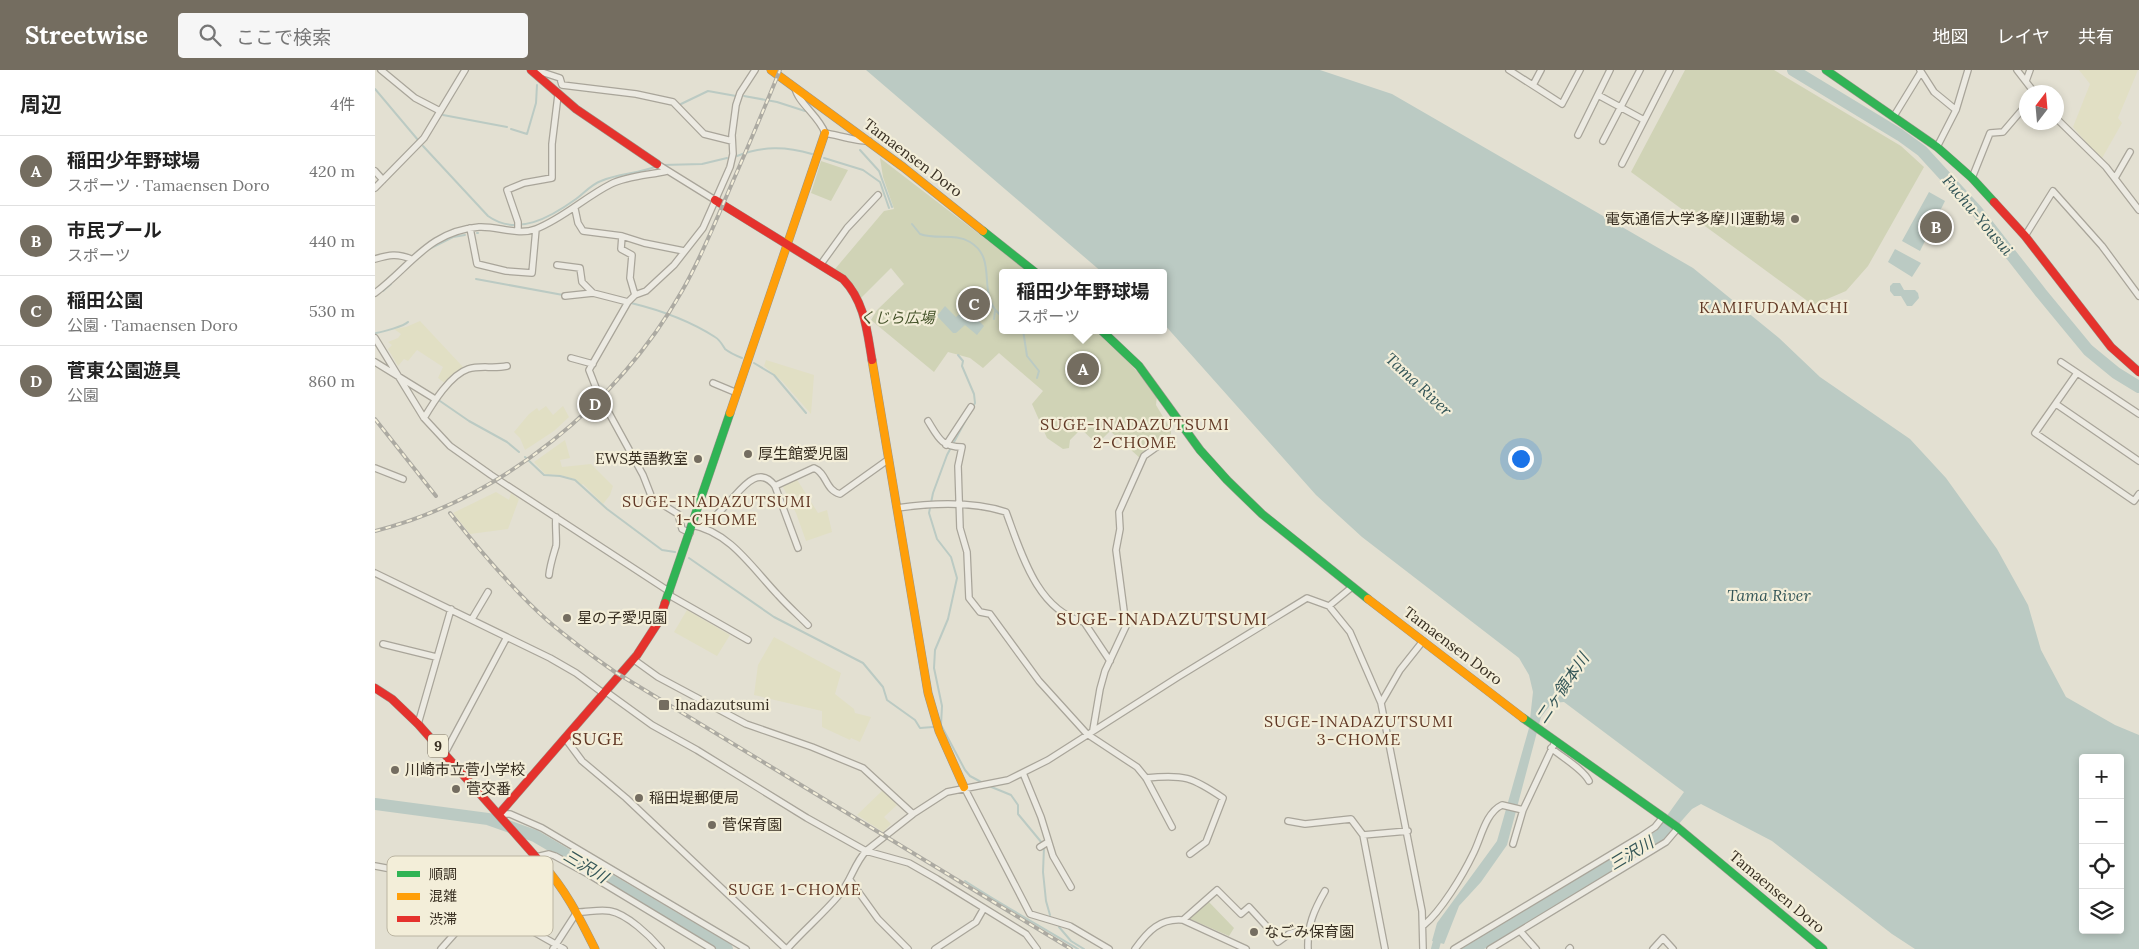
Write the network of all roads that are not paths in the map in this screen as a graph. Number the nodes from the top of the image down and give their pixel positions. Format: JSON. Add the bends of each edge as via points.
{"nodes":[{"id":1,"x":381,"y":70,"type":"edge"},
{"id":2,"x":465,"y":70,"type":"edge"},
{"id":3,"x":531,"y":70,"type":"edge"},
{"id":4,"x":535,"y":70,"type":"edge"},
{"id":5,"x":755,"y":70,"type":"edge"},
{"id":6,"x":771,"y":70,"type":"edge"},
{"id":7,"x":1509,"y":70,"type":"edge"},
{"id":8,"x":1541,"y":70,"type":"edge"},
{"id":9,"x":1580,"y":70,"type":"edge"},
{"id":10,"x":1610,"y":70,"type":"edge"},
{"id":11,"x":1640,"y":70,"type":"edge"},
{"id":12,"x":1826,"y":70,"type":"edge"},
{"id":13,"x":1968,"y":70,"type":"edge"},
{"id":14,"x":2017,"y":70,"type":"edge"},
{"id":15,"x":2030,"y":70,"type":"edge"},
{"id":16,"x":1668,"y":71,"type":"edge"},
{"id":17,"x":1920,"y":71,"type":"edge"},
{"id":18,"x":2026,"y":82,"type":"junction"},
{"id":19,"x":1533,"y":85,"type":"junction"},
{"id":20,"x":2028,"y":85,"type":"edge"},
{"id":21,"x":795,"y":88,"type":"junction"},
{"id":22,"x":558,"y":95,"type":"junction"},
{"id":23,"x":1598,"y":95,"type":"junction"},
{"id":24,"x":1620,"y":107,"type":"junction"},
{"id":25,"x":1956,"y":110,"type":"junction"},
{"id":26,"x":440,"y":111,"type":"junction"},
{"id":27,"x":2019,"y":113,"type":"edge"},
{"id":28,"x":1894,"y":116,"type":"junction"},
{"id":29,"x":1644,"y":120,"type":"junction"},
{"id":30,"x":2064,"y":126,"type":"edge"},
{"id":31,"x":825,"y":133,"type":"junction"},
{"id":32,"x":1577,"y":135,"type":"dead end"},
{"id":33,"x":869,"y":140,"type":"junction"},
{"id":34,"x":732,"y":141,"type":"junction"},
{"id":35,"x":1603,"y":141,"type":"dead end"},
{"id":36,"x":1937,"y":147,"type":"junction"},
{"id":37,"x":2131,"y":152,"type":"dead end"},
{"id":38,"x":1622,"y":164,"type":"dead end"},
{"id":39,"x":662,"y":168,"type":"junction"},
{"id":40,"x":375,"y":170,"type":"edge"},
{"id":41,"x":1972,"y":178,"type":"junction"},
{"id":42,"x":2115,"y":178,"type":"junction"},
{"id":43,"x":383,"y":180,"type":"junction"},
{"id":44,"x":375,"y":188,"type":"edge"},
{"id":45,"x":878,"y":195,"type":"dead end"},
{"id":46,"x":715,"y":200,"type":"junction"},
{"id":47,"x":575,"y":208,"type":"junction"},
{"id":48,"x":2139,"y":210,"type":"edge"},
{"id":49,"x":470,"y":228,"type":"junction"},
{"id":50,"x":536,"y":229,"type":"junction"},
{"id":51,"x":518,"y":231,"type":"junction"},
{"id":52,"x":622,"y":236,"type":"junction"},
{"id":53,"x":2025,"y":236,"type":"junction"},
{"id":54,"x":788,"y":244,"type":"junction"},
{"id":55,"x":684,"y":251,"type":"junction"},
{"id":56,"x":375,"y":259,"type":"edge"},
{"id":57,"x":411,"y":259,"type":"junction"},
{"id":58,"x":821,"y":264,"type":"junction"},
{"id":59,"x":557,"y":265,"type":"dead end"},
{"id":60,"x":1031,"y":269,"type":"edge"},
{"id":61,"x":375,"y":293,"type":"edge"},
{"id":62,"x":593,"y":293,"type":"junction"},
{"id":63,"x":635,"y":295,"type":"junction"},
{"id":64,"x":565,"y":296,"type":"dead end"},
{"id":65,"x":2139,"y":296,"type":"edge"},
{"id":66,"x":628,"y":302,"type":"junction"},
{"id":67,"x":1105,"y":334,"type":"edge"},
{"id":68,"x":375,"y":338,"type":"edge"},
{"id":69,"x":571,"y":358,"type":"dead end"},
{"id":70,"x":375,"y":362,"type":"edge"},
{"id":71,"x":2061,"y":362,"type":"dead end"},
{"id":72,"x":593,"y":364,"type":"junction"},
{"id":73,"x":507,"y":366,"type":"dead end"},
{"id":74,"x":2139,"y":372,"type":"edge"},
{"id":75,"x":2077,"y":373,"type":"junction"},
{"id":76,"x":397,"y":375,"type":"junction"},
{"id":77,"x":713,"y":383,"type":"dead end"},
{"id":78,"x":737,"y":393,"type":"junction"},
{"id":79,"x":435,"y":399,"type":"junction"},
{"id":80,"x":2056,"y":404,"type":"junction"},
{"id":81,"x":971,"y":408,"type":"dead end"},
{"id":82,"x":2139,"y":413,"type":"edge"},
{"id":83,"x":424,"y":418,"type":"junction"},
{"id":84,"x":928,"y":421,"type":"dead end"},
{"id":85,"x":1165,"y":441,"type":"dead end"},
{"id":86,"x":950,"y":446,"type":"junction"},
{"id":87,"x":889,"y":459,"type":"junction"},
{"id":88,"x":2139,"y":461,"type":"edge"},
{"id":89,"x":375,"y":468,"type":"edge"},
{"id":90,"x":403,"y":479,"type":"dead end"},
{"id":91,"x":775,"y":486,"type":"junction"},
{"id":92,"x":2139,"y":494,"type":"edge"},
{"id":93,"x":961,"y":506,"type":"junction"},
{"id":94,"x":897,"y":508,"type":"junction"},
{"id":95,"x":556,"y":517,"type":"junction"},
{"id":96,"x":693,"y":525,"type":"junction"},
{"id":97,"x":703,"y":527,"type":"junction"},
{"id":98,"x":690,"y":533,"type":"junction"},
{"id":99,"x":798,"y":548,"type":"dead end"},
{"id":100,"x":375,"y":573,"type":"edge"},
{"id":101,"x":549,"y":576,"type":"dead end"},
{"id":102,"x":1352,"y":587,"type":"junction"},
{"id":103,"x":488,"y":592,"type":"dead end"},
{"id":104,"x":670,"y":593,"type":"junction"},
{"id":105,"x":1329,"y":606,"type":"junction"},
{"id":106,"x":451,"y":609,"type":"junction"},
{"id":107,"x":472,"y":619,"type":"junction"},
{"id":108,"x":808,"y":625,"type":"dead end"},
{"id":109,"x":507,"y":637,"type":"junction"},
{"id":110,"x":748,"y":640,"type":"dead end"},
{"id":111,"x":1423,"y":641,"type":"junction"},
{"id":112,"x":383,"y":644,"type":"dead end"},
{"id":113,"x":436,"y":657,"type":"junction"},
{"id":114,"x":633,"y":659,"type":"junction"},
{"id":115,"x":1110,"y":660,"type":"junction"},
{"id":116,"x":375,"y":688,"type":"edge"},
{"id":117,"x":604,"y":692,"type":"junction"},
{"id":118,"x":1381,"y":703,"type":"junction"},
{"id":119,"x":418,"y":724,"type":"junction"},
{"id":120,"x":1093,"y":730,"type":"junction"},
{"id":121,"x":1087,"y":734,"type":"junction"},
{"id":122,"x":565,"y":738,"type":"junction"},
{"id":123,"x":1552,"y":742,"type":"junction"},
{"id":124,"x":445,"y":753,"type":"junction"},
{"id":125,"x":1023,"y":773,"type":"junction"},
{"id":126,"x":1146,"y":778,"type":"junction"},
{"id":127,"x":1589,"y":781,"type":"dead end"},
{"id":128,"x":964,"y":787,"type":"junction"},
{"id":129,"x":1523,"y":810,"type":"junction"},
{"id":130,"x":502,"y":813,"type":"junction"},
{"id":131,"x":913,"y":814,"type":"junction"},
{"id":132,"x":1664,"y":818,"type":"junction"},
{"id":133,"x":1288,"y":821,"type":"dead end"},
{"id":134,"x":1172,"y":827,"type":"dead end"},
{"id":135,"x":1678,"y":828,"type":"junction"},
{"id":136,"x":1408,"y":831,"type":"junction"},
{"id":137,"x":1363,"y":835,"type":"junction"},
{"id":138,"x":1513,"y":844,"type":"dead end"},
{"id":139,"x":866,"y":851,"type":"junction"},
{"id":140,"x":1190,"y":854,"type":"dead end"},
{"id":141,"x":535,"y":856,"type":"edge"},
{"id":142,"x":540,"y":856,"type":"edge"},
{"id":143,"x":553,"y":876,"type":"edge"},
{"id":144,"x":850,"y":880,"type":"junction"},
{"id":145,"x":1071,"y":887,"type":"dead end"},
{"id":146,"x":1325,"y":891,"type":"dead end"},
{"id":147,"x":984,"y":908,"type":"junction"},
{"id":148,"x":577,"y":912,"type":"junction"},
{"id":149,"x":1183,"y":920,"type":"junction"},
{"id":150,"x":1424,"y":925,"type":"junction"},
{"id":151,"x":1520,"y":932,"type":"junction"},
{"id":152,"x":1307,"y":933,"type":"junction"},
{"id":153,"x":453,"y":936,"type":"edge"},
{"id":154,"x":540,"y":936,"type":"edge"},
{"id":155,"x":554,"y":946,"type":"edge"},
{"id":156,"x":1493,"y":948,"type":"edge"},
{"id":157,"x":441,"y":949,"type":"edge"},
{"id":158,"x":564,"y":949,"type":"edge"},
{"id":159,"x":595,"y":949,"type":"edge"},
{"id":160,"x":661,"y":949,"type":"edge"},
{"id":161,"x":712,"y":949,"type":"edge"},
{"id":162,"x":746,"y":949,"type":"edge"},
{"id":163,"x":786,"y":949,"type":"edge"},
{"id":164,"x":908,"y":949,"type":"edge"},
{"id":165,"x":935,"y":949,"type":"edge"},
{"id":166,"x":1037,"y":949,"type":"edge"},
{"id":167,"x":1109,"y":949,"type":"edge"},
{"id":168,"x":1135,"y":949,"type":"edge"},
{"id":169,"x":1246,"y":949,"type":"edge"},
{"id":170,"x":1308,"y":949,"type":"edge"},
{"id":171,"x":1385,"y":949,"type":"edge"},
{"id":172,"x":1423,"y":949,"type":"edge"},
{"id":173,"x":1454,"y":949,"type":"edge"},
{"id":174,"x":1536,"y":949,"type":"edge"},
{"id":175,"x":1653,"y":949,"type":"edge"},
{"id":176,"x":1673,"y":949,"type":"edge"},
{"id":177,"x":1823,"y":949,"type":"edge"}],
"edges":[{"from":1,"to":26,"type":"street","via":[[415,98]]},
{"from":2,"to":26,"type":"street"},
{"from":3,"to":22,"type":"street"},
{"from":4,"to":34,"type":"street","via":[[560,78],[561,86],[636,94],[673,102],[704,134]]},
{"from":5,"to":34,"type":"street","via":[[738,99]]},
{"from":6,"to":21,"type":"street","name":"Tamaensen Doro"},
{"from":7,"to":19,"type":"street"},
{"from":8,"to":19,"type":"street"},
{"from":9,"to":19,"type":"street","via":[[1562,104]]},
{"from":10,"to":23,"type":"street"},
{"from":11,"to":24,"type":"street"},
{"from":12,"to":28,"type":"street"},
{"from":13,"to":25,"type":"street"},
{"from":14,"to":18,"type":"street"},
{"from":15,"to":18,"type":"street"},
{"from":16,"to":29,"type":"street"},
{"from":17,"to":25,"type":"street","via":[[1934,92]]},
{"from":17,"to":28,"type":"street"},
{"from":18,"to":20,"type":"street"},
{"from":21,"to":31,"type":"street"},
{"from":21,"to":33,"type":"street","name":"Tamaensen Doro"},
{"from":22,"to":39,"type":"street"},
{"from":22,"to":51,"type":"street","via":[[551,144],[552,178],[507,190]]},
{"from":23,"to":24,"type":"street"},
{"from":23,"to":32,"type":"street"},
{"from":24,"to":29,"type":"street"},
{"from":24,"to":35,"type":"street"},
{"from":25,"to":36,"type":"street"},
{"from":26,"to":43,"type":"street","via":[[424,138]]},
{"from":27,"to":41,"type":"street","via":[[2003,132],[1990,133]]},
{"from":28,"to":36,"type":"street"},
{"from":29,"to":38,"type":"street"},
{"from":30,"to":42,"type":"street"},
{"from":31,"to":33,"type":"street","via":[[861,142]]},
{"from":31,"to":54,"type":"street"},
{"from":33,"to":60,"type":"street","name":"Tamaensen Doro"},
{"from":34,"to":46,"type":"street","via":[[730,167]]},
{"from":36,"to":41,"type":"street"},
{"from":37,"to":42,"type":"street"},
{"from":39,"to":46,"type":"street"},
{"from":39,"to":47,"type":"street","via":[[614,182]]},
{"from":40,"to":43,"type":"street"},
{"from":41,"to":53,"type":"street"},
{"from":42,"to":48,"type":"street"},
{"from":43,"to":44,"type":"street"},
{"from":45,"to":58,"type":"street","via":[[847,228]]},
{"from":46,"to":54,"type":"street"},
{"from":46,"to":55,"type":"street","via":[[703,228]]},
{"from":47,"to":50,"type":"street"},
{"from":47,"to":52,"type":"street","via":[[583,231]]},
{"from":49,"to":50,"type":"street","via":[[477,264],[532,273]]},
{"from":49,"to":51,"type":"street"},
{"from":49,"to":57,"type":"street","via":[[453,232]]},
{"from":50,"to":51,"type":"street"},
{"from":52,"to":55,"type":"street"},
{"from":52,"to":63,"type":"street","via":[[621,249],[632,255],[630,278]]},
{"from":53,"to":65,"type":"street","via":[[2053,191],[2102,246]]},
{"from":53,"to":74,"type":"street","via":[[2111,347]]},
{"from":54,"to":58,"type":"street"},
{"from":54,"to":78,"type":"street"},
{"from":55,"to":63,"type":"street","via":[[659,280]]},
{"from":56,"to":57,"type":"street","via":[[400,254]]},
{"from":57,"to":61,"type":"street"},
{"from":58,"to":87,"type":"street","via":[[845,280],[862,309]]},
{"from":59,"to":62,"type":"street","via":[[580,268],[581,282]]},
{"from":62,"to":64,"type":"street"},
{"from":62,"to":66,"type":"street"},
{"from":63,"to":66,"type":"street"},
{"from":66,"to":72,"type":"street"},
{"from":67,"to":102,"type":"street","name":"Tamaensen Doro","via":[[1139,366],[1200,450],[1227,480],[1262,514]]},
{"from":68,"to":76,"type":"street"},
{"from":69,"to":72,"type":"street"},
{"from":70,"to":76,"type":"street"},
{"from":71,"to":75,"type":"street"},
{"from":72,"to":98,"type":"street","via":[[589,370],[591,381],[643,475],[652,498],[678,514],[682,529]]},
{"from":73,"to":79,"type":"street","via":[[468,369]]},
{"from":75,"to":80,"type":"street"},
{"from":75,"to":82,"type":"street"},
{"from":76,"to":79,"type":"street"},
{"from":76,"to":83,"type":"street"},
{"from":77,"to":78,"type":"street"},
{"from":78,"to":96,"type":"street"},
{"from":79,"to":83,"type":"street"},
{"from":80,"to":88,"type":"street"},
{"from":80,"to":92,"type":"street","via":[[2035,433],[2134,502]]},
{"from":81,"to":86,"type":"street"},
{"from":83,"to":95,"type":"street","via":[[450,446]]},
{"from":84,"to":86,"type":"street","via":[[941,442]]},
{"from":85,"to":115,"type":"street","via":[[1144,456],[1119,512],[1116,550],[1126,626]]},
{"from":86,"to":93,"type":"street","via":[[962,447],[958,466]]},
{"from":87,"to":91,"type":"street","via":[[840,494],[832,491],[822,472],[814,468]]},
{"from":87,"to":94,"type":"street"},
{"from":89,"to":90,"type":"street"},
{"from":91,"to":97,"type":"street","via":[[763,476],[749,480]]},
{"from":91,"to":99,"type":"street"},
{"from":93,"to":94,"type":"street","via":[[930,504]]},
{"from":93,"to":115,"type":"street","via":[[987,506],[1007,512],[1038,590],[1069,619],[1084,622]]},
{"from":93,"to":121,"type":"street","via":[[960,528],[967,552],[969,598],[980,612],[990,614],[1039,681]]},
{"from":94,"to":128,"type":"street","via":[[927,693],[939,731]]},
{"from":95,"to":101,"type":"street","via":[[556,544]]},
{"from":95,"to":104,"type":"street"},
{"from":96,"to":97,"type":"street"},
{"from":96,"to":98,"type":"street"},
{"from":97,"to":108,"type":"street","via":[[731,544]]},
{"from":98,"to":104,"type":"street"},
{"from":100,"to":106,"type":"street"},
{"from":102,"to":105,"type":"street"},
{"from":102,"to":111,"type":"street","name":"Tamaensen Doro"},
{"from":103,"to":107,"type":"street"},
{"from":104,"to":110,"type":"street"},
{"from":104,"to":114,"type":"street","via":[[659,622]]},
{"from":105,"to":118,"type":"street","via":[[1356,643]]},
{"from":105,"to":120,"type":"street","via":[[1307,598]]},
{"from":106,"to":107,"type":"street"},
{"from":106,"to":113,"type":"street"},
{"from":107,"to":109,"type":"street"},
{"from":109,"to":117,"type":"street","via":[[576,673]]},
{"from":109,"to":124,"type":"street"},
{"from":111,"to":118,"type":"street"},
{"from":111,"to":123,"type":"street","name":"Tamaensen Doro"},
{"from":112,"to":113,"type":"street"},
{"from":113,"to":119,"type":"street"},
{"from":114,"to":117,"type":"street"},
{"from":114,"to":131,"type":"street","via":[[658,677],[746,724],[863,768]]},
{"from":115,"to":120,"type":"street","via":[[1100,689]]},
{"from":116,"to":119,"type":"street","number":"9"},
{"from":117,"to":122,"type":"street"},
{"from":117,"to":139,"type":"street","via":[[652,725]]},
{"from":118,"to":136,"type":"street"},
{"from":119,"to":124,"type":"street","number":"9"},
{"from":120,"to":121,"type":"street"},
{"from":121,"to":125,"type":"street"},
{"from":121,"to":126,"type":"street","via":[[1137,767]]},
{"from":122,"to":130,"type":"street"},
{"from":122,"to":163,"type":"street","via":[[582,761],[626,798]]},
{"from":123,"to":127,"type":"street","via":[[1572,765],[1585,772]]},
{"from":123,"to":129,"type":"street"},
{"from":123,"to":132,"type":"street","name":"Tamaensen Doro"},
{"from":124,"to":130,"type":"street","number":"9"},
{"from":125,"to":128,"type":"street","via":[[1008,780]]},
{"from":125,"to":145,"type":"street","via":[[1041,817],[1044,844]]},
{"from":126,"to":134,"type":"street"},
{"from":126,"to":140,"type":"street","via":[[1182,776],[1201,783],[1223,798],[1206,842]]},
{"from":128,"to":131,"type":"street","via":[[947,792]]},
{"from":128,"to":167,"type":"street","via":[[1030,914],[1071,926]]},
{"from":129,"to":138,"type":"street"},
{"from":129,"to":150,"type":"street","via":[[1502,805],[1495,810],[1487,820],[1472,856],[1434,917]]},
{"from":130,"to":141,"type":"street","number":"9"},
{"from":130,"to":162,"type":"street","via":[[542,828],[571,844]]},
{"from":131,"to":139,"type":"street"},
{"from":132,"to":135,"type":"street","name":"Tamaensen Doro"},
{"from":132,"to":173,"type":"street","via":[[1640,837]]},
{"from":133,"to":137,"type":"street","via":[[1305,824],[1351,818]]},
{"from":135,"to":151,"type":"street","via":[[1666,842]]},
{"from":135,"to":177,"type":"street","name":"Tamaensen Doro"},
{"from":136,"to":137,"type":"street"},
{"from":136,"to":150,"type":"street"},
{"from":137,"to":171,"type":"street"},
{"from":139,"to":144,"type":"street"},
{"from":139,"to":147,"type":"street","via":[[909,863]]},
{"from":142,"to":161,"type":"street","via":[[555,856]]},
{"from":143,"to":148,"type":"street","number":"9"},
{"from":144,"to":163,"type":"street"},
{"from":144,"to":164,"type":"street","via":[[878,919]]},
{"from":146,"to":152,"type":"street"},
{"from":147,"to":165,"type":"street","via":[[976,922]]},
{"from":147,"to":166,"type":"street","via":[[1026,934]]},
{"from":148,"to":155,"type":"street"},
{"from":148,"to":159,"type":"street","number":"9"},
{"from":148,"to":160,"type":"street","via":[[611,911],[629,920]]},
{"from":149,"to":152,"type":"street","via":[[1217,890],[1241,914],[1249,907],[1278,942],[1289,934],[1302,930]]},
{"from":149,"to":168,"type":"street","via":[[1162,922],[1148,932]]},
{"from":149,"to":169,"type":"street"},
{"from":150,"to":172,"type":"street"},
{"from":151,"to":156,"type":"street"},
{"from":151,"to":174,"type":"street"},
{"from":152,"to":170,"type":"street"},
{"from":153,"to":157,"type":"street"},
{"from":154,"to":155,"type":"street"},
{"from":155,"to":158,"type":"street"},
{"from":175,"to":176,"type":"street","via":[[1663,938]]}]}
